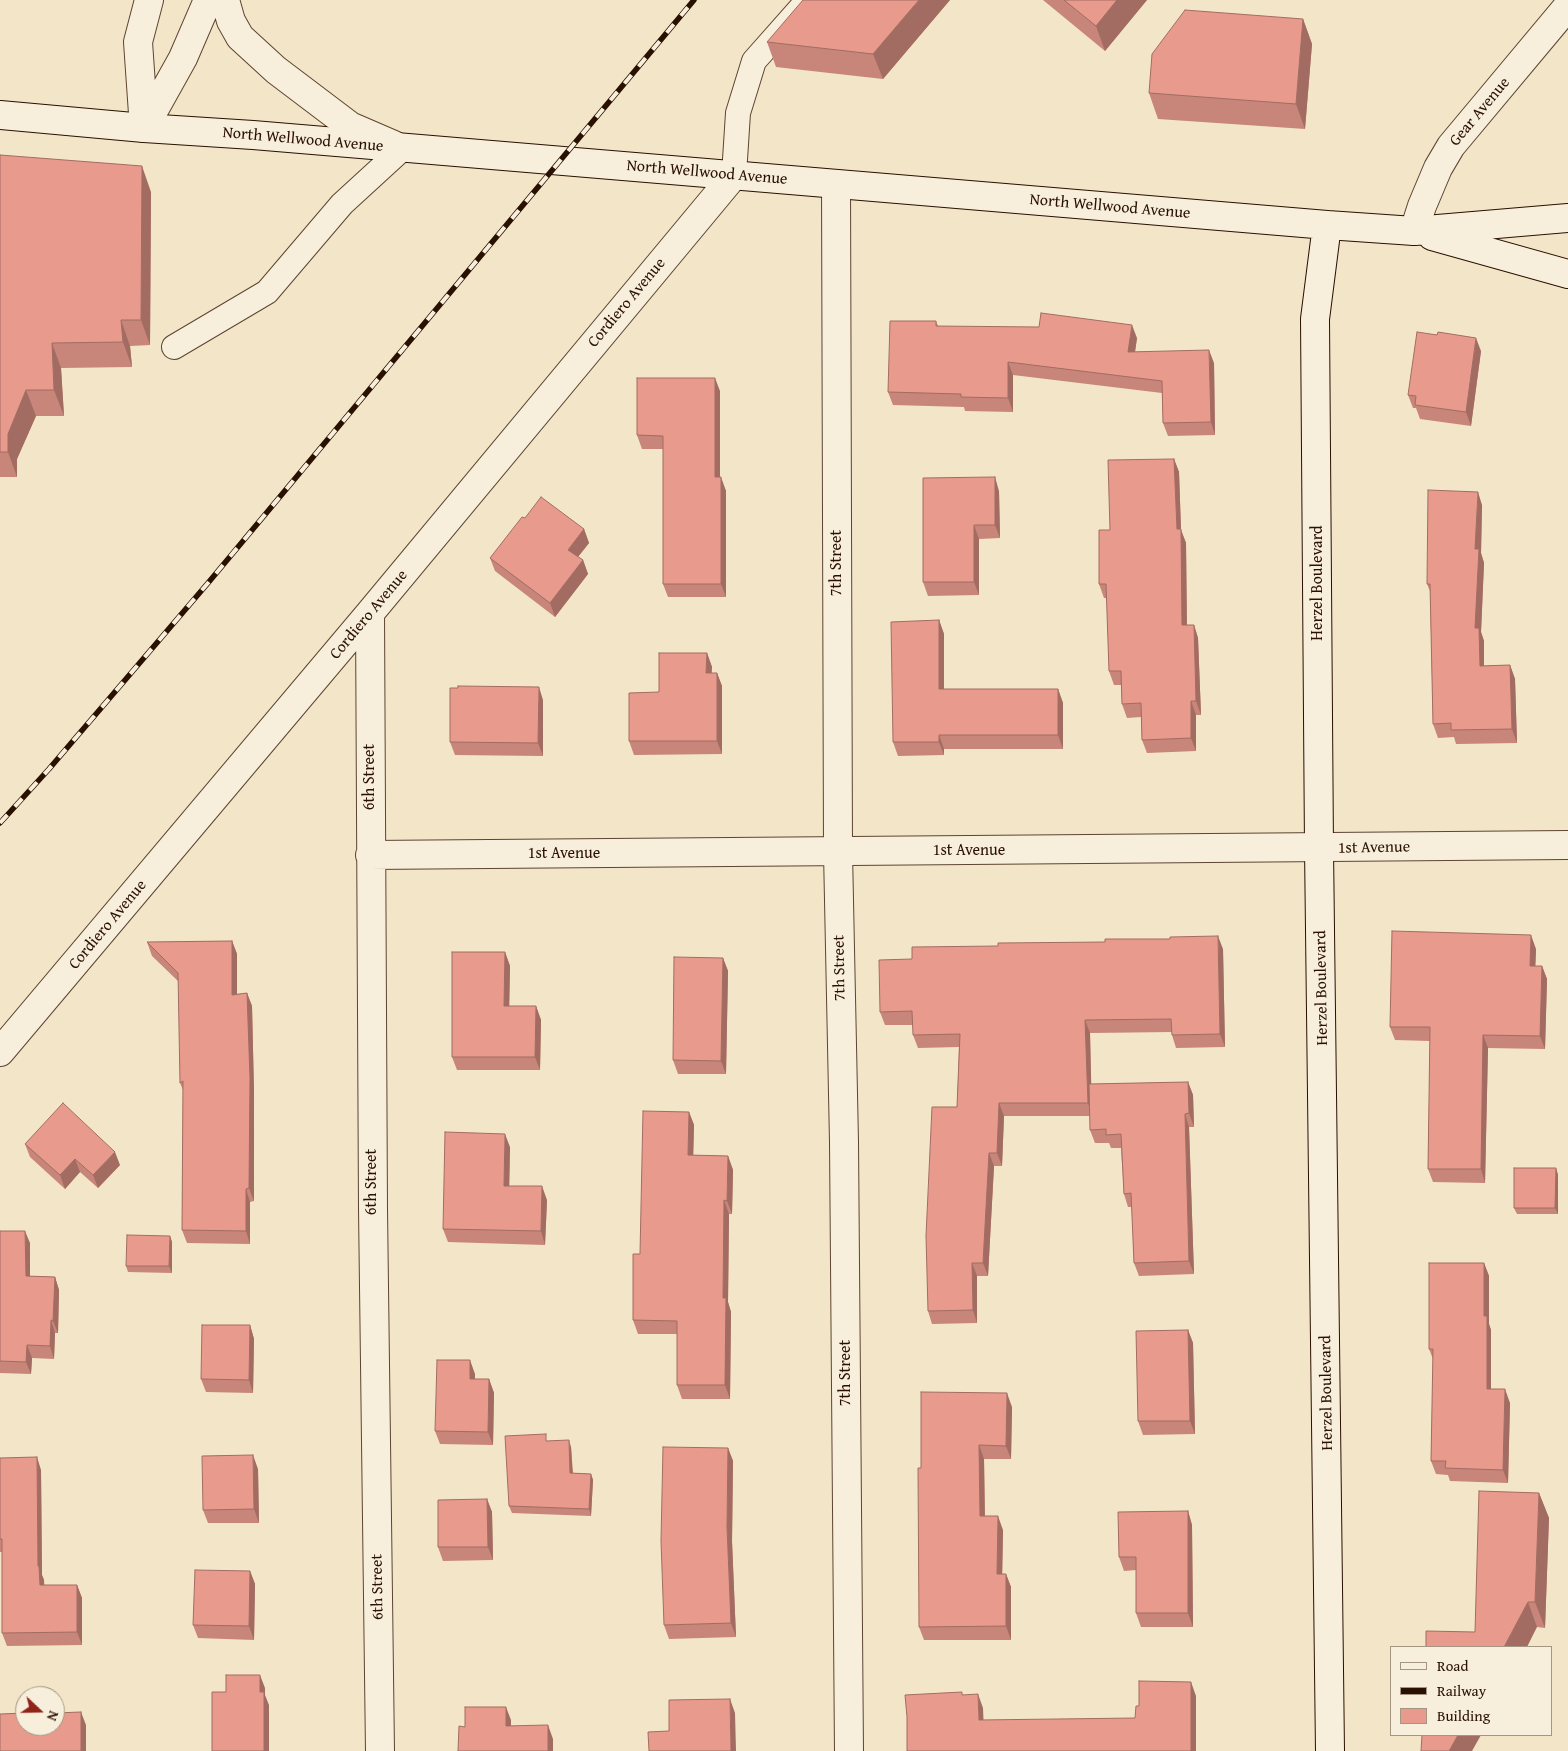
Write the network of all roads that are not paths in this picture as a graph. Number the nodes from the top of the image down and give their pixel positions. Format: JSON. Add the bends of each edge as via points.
{"nodes":[{"id":1,"x":149,"y":0,"type":"edge"},
{"id":2,"x":208,"y":0,"type":"edge"},
{"id":3,"x":225,"y":0,"type":"edge"},
{"id":4,"x":808,"y":0,"type":"edge"},
{"id":5,"x":1568,"y":6,"type":"edge"},
{"id":6,"x":0,"y":115,"type":"edge"},
{"id":7,"x":144,"y":128,"type":"junction"},
{"id":8,"x":402,"y":149,"type":"junction"},
{"id":9,"x":734,"y":175,"type":"junction"},
{"id":10,"x":836,"y":184,"type":"junction"},
{"id":11,"x":1568,"y":218,"type":"edge"},
{"id":12,"x":1327,"y":225,"type":"junction"},
{"id":13,"x":1414,"y":231,"type":"junction"},
{"id":14,"x":1568,"y":274,"type":"edge"},
{"id":15,"x":174,"y":347,"type":"dead end"},
{"id":16,"x":370,"y":613,"type":"junction"},
{"id":17,"x":1568,"y":845,"type":"edge"},
{"id":18,"x":1319,"y":848,"type":"junction"},
{"id":19,"x":838,"y":852,"type":"junction"},
{"id":20,"x":370,"y":855,"type":"junction"},
{"id":21,"x":0,"y":1052,"type":"edge"},
{"id":22,"x":380,"y":1751,"type":"edge"},
{"id":23,"x":849,"y":1751,"type":"edge"},
{"id":24,"x":1330,"y":1751,"type":"edge"}],
"edges":[{"from":1,"to":7,"type":"street","via":[[138,42]]},
{"from":2,"to":7,"type":"street","via":[[183,58]]},
{"from":3,"to":8,"type":"street","via":[[231,22],[240,37],[276,70],[350,126]]},
{"from":4,"to":9,"type":"lane","via":[[754,61],[738,112]]},
{"from":5,"to":13,"type":"street","name":"Gear Avenue","via":[[1450,146]]},
{"from":6,"to":7,"type":"street","name":"North Wellwood Avenue"},
{"from":7,"to":8,"type":"street","name":"North Wellwood Avenue"},
{"from":8,"to":9,"type":"street","name":"North Wellwood Avenue"},
{"from":8,"to":15,"type":"lane","via":[[342,204],[267,292]]},
{"from":9,"to":10,"type":"street","name":"North Wellwood Avenue"},
{"from":9,"to":16,"type":"street","name":"Cordiero Avenue"},
{"from":10,"to":12,"type":"street","name":"North Wellwood Avenue"},
{"from":10,"to":19,"type":"street","name":"7th Street"},
{"from":11,"to":13,"type":"street","name":"North Wellwood Avenue"},
{"from":12,"to":13,"type":"street","name":"North Wellwood Avenue"},
{"from":12,"to":18,"type":"street","name":"Herzel Boulevard","via":[[1315,319]]},
{"from":13,"to":14,"type":"street","name":"North Wellwood Avenue"},
{"from":16,"to":20,"type":"street","name":"6th Street"},
{"from":16,"to":21,"type":"street","name":"Cordiero Avenue"},
{"from":17,"to":18,"type":"street","name":"1st Avenue"},
{"from":18,"to":19,"type":"street","name":"1st Avenue"},
{"from":18,"to":24,"type":"street","name":"Herzel Boulevard"},
{"from":19,"to":20,"type":"street","name":"1st Avenue"},
{"from":19,"to":23,"type":"street","name":"7th Street"},
{"from":20,"to":22,"type":"street","name":"6th Street"}]}
